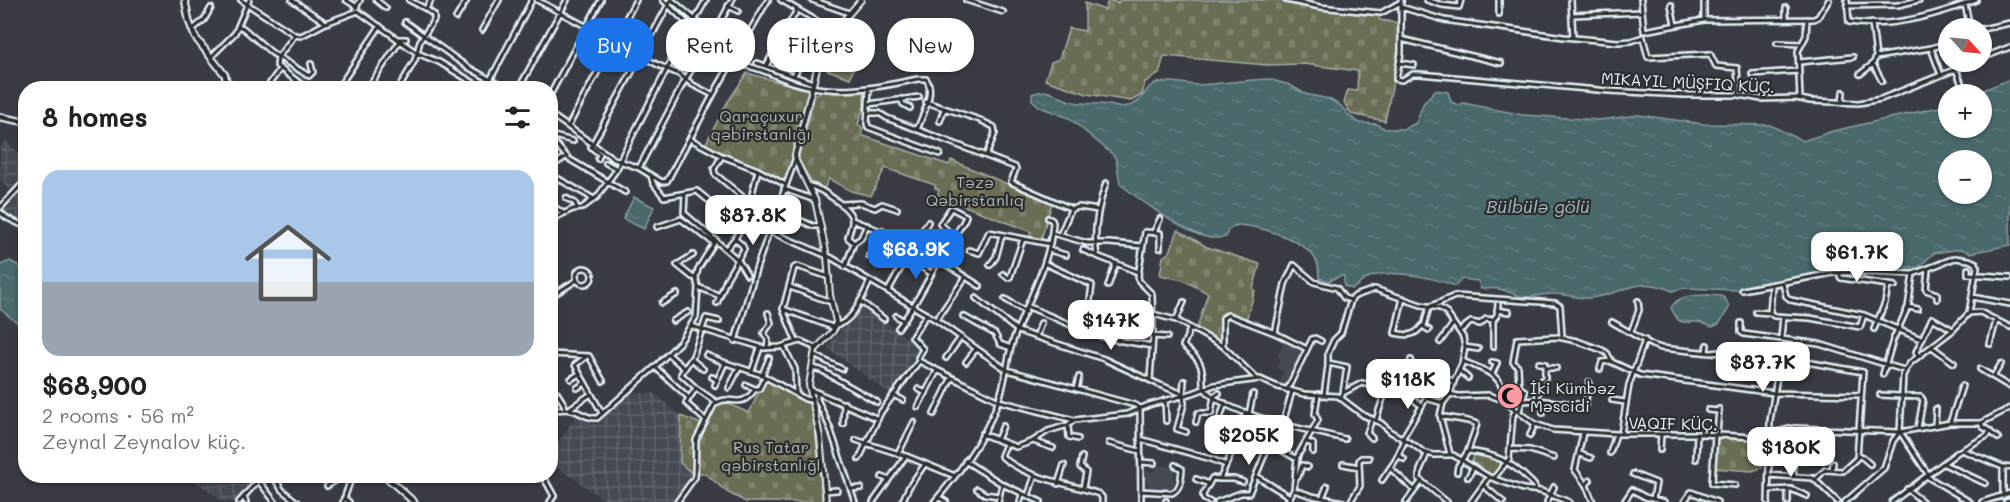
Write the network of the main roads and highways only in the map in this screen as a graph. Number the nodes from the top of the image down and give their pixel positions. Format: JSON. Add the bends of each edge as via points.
{"nodes":[{"id":1,"x":185,"y":0,"type":"edge"},
{"id":2,"x":226,"y":81,"type":"edge"},
{"id":3,"x":0,"y":117,"type":"edge"},
{"id":4,"x":18,"y":120,"type":"edge"},
{"id":5,"x":393,"y":483,"type":"edge"},
{"id":6,"x":414,"y":502,"type":"edge"}],
"edges":[{"from":1,"to":2,"type":"main road","via":[[199,45]]},
{"from":3,"to":4,"type":"main road"},
{"from":5,"to":6,"type":"main road"}]}
